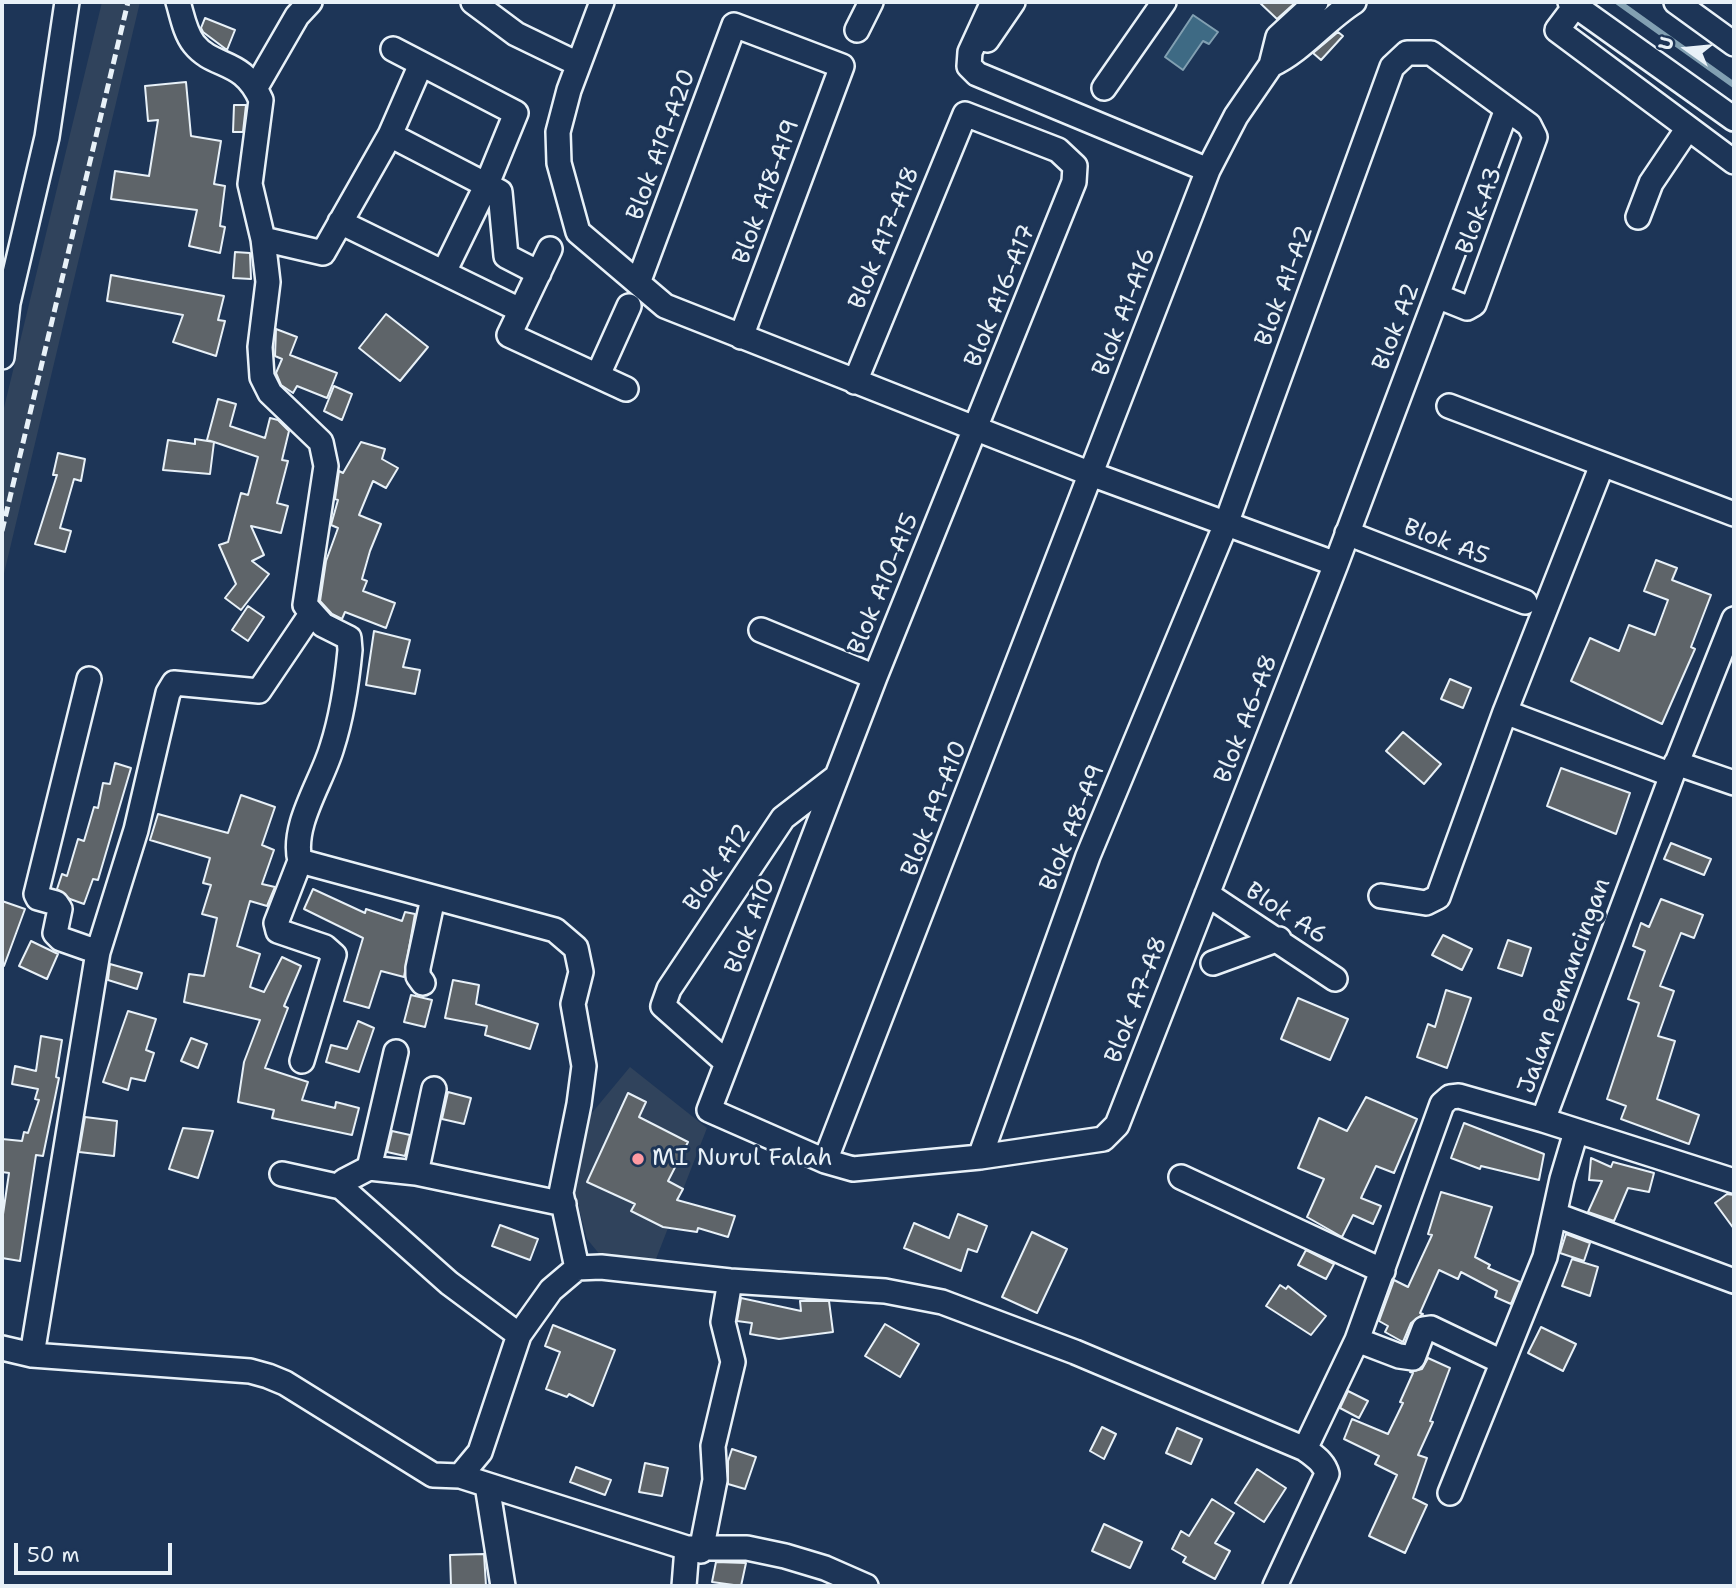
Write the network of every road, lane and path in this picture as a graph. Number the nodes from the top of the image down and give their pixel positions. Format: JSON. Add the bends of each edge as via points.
{"nodes":[{"id":1,"x":67,"y":2,"type":"edge"},
{"id":2,"x":178,"y":2,"type":"edge"},
{"id":3,"x":310,"y":2,"type":"edge"},
{"id":4,"x":473,"y":2,"type":"edge"},
{"id":5,"x":602,"y":2,"type":"edge"},
{"id":6,"x":871,"y":2,"type":"edge"},
{"id":7,"x":993,"y":2,"type":"edge"},
{"id":8,"x":1013,"y":2,"type":"edge"},
{"id":9,"x":1164,"y":2,"type":"edge"},
{"id":10,"x":1316,"y":2,"type":"edge"},
{"id":11,"x":1675,"y":2,"type":"edge"},
{"id":12,"x":1573,"y":4,"type":"edge"},
{"id":13,"x":1341,"y":5,"type":"edge"},
{"id":14,"x":858,"y":30,"type":"dead end"},
{"id":15,"x":1734,"y":44,"type":"edge"},
{"id":16,"x":393,"y":49,"type":"dead end"},
{"id":17,"x":969,"y":59,"type":"junction"},
{"id":18,"x":421,"y":64,"type":"junction"},
{"id":19,"x":578,"y":64,"type":"junction"},
{"id":20,"x":1270,"y":65,"type":"junction"},
{"id":21,"x":842,"y":66,"type":"joint"},
{"id":22,"x":256,"y":87,"type":"junction"},
{"id":23,"x":1104,"y":88,"type":"dead end"},
{"id":24,"x":1507,"y":109,"type":"junction"},
{"id":25,"x":1734,"y":119,"type":"edge"},
{"id":26,"x":1688,"y":128,"type":"junction"},
{"id":27,"x":390,"y":135,"type":"junction"},
{"id":28,"x":1734,"y":162,"type":"edge"},
{"id":29,"x":1209,"y":170,"type":"junction"},
{"id":30,"x":1074,"y":182,"type":"joint"},
{"id":31,"x":487,"y":184,"type":"junction"},
{"id":32,"x":1638,"y":217,"type":"dead end"},
{"id":33,"x":340,"y":222,"type":"junction"},
{"id":34,"x":263,"y":239,"type":"junction"},
{"id":35,"x":550,"y":249,"type":"dead end"},
{"id":36,"x":444,"y":272,"type":"junction"},
{"id":37,"x":539,"y":272,"type":"junction"},
{"id":38,"x":638,"y":283,"type":"junction"},
{"id":39,"x":1437,"y":296,"type":"junction"},
{"id":40,"x":629,"y":306,"type":"dead end"},
{"id":41,"x":520,"y":310,"type":"junction"},
{"id":42,"x":741,"y":337,"type":"junction"},
{"id":43,"x":2,"y":357,"type":"edge"},
{"id":44,"x":598,"y":375,"type":"junction"},
{"id":45,"x":855,"y":382,"type":"junction"},
{"id":46,"x":626,"y":389,"type":"dead end"},
{"id":47,"x":1449,"y":405,"type":"dead end"},
{"id":48,"x":976,"y":429,"type":"junction"},
{"id":49,"x":1602,"y":465,"type":"junction"},
{"id":50,"x":1091,"y":474,"type":"junction"},
{"id":51,"x":1734,"y":514,"type":"edge"},
{"id":52,"x":1226,"y":524,"type":"junction"},
{"id":53,"x":1347,"y":533,"type":"junction"},
{"id":54,"x":1336,"y":564,"type":"junction"},
{"id":55,"x":1525,"y":602,"type":"dead end"},
{"id":56,"x":311,"y":614,"type":"junction"},
{"id":57,"x":1734,"y":619,"type":"edge"},
{"id":58,"x":761,"y":630,"type":"dead end"},
{"id":59,"x":875,"y":677,"type":"junction"},
{"id":60,"x":89,"y":679,"type":"dead end"},
{"id":61,"x":1505,"y":712,"type":"junction"},
{"id":62,"x":840,"y":769,"type":"junction"},
{"id":63,"x":1674,"y":769,"type":"junction"},
{"id":64,"x":1734,"y":783,"type":"edge"},
{"id":65,"x":300,"y":861,"type":"junction"},
{"id":66,"x":1207,"y":894,"type":"junction"},
{"id":67,"x":1381,"y":896,"type":"dead end"},
{"id":68,"x":433,"y":898,"type":"junction"},
{"id":69,"x":1279,"y":939,"type":"junction"},
{"id":70,"x":98,"y":952,"type":"junction"},
{"id":71,"x":1213,"y":963,"type":"dead end"},
{"id":72,"x":1335,"y":979,"type":"dead end"},
{"id":73,"x":423,"y":983,"type":"dead end"},
{"id":74,"x":396,"y":1052,"type":"dead end"},
{"id":75,"x":302,"y":1061,"type":"dead end"},
{"id":76,"x":727,"y":1063,"type":"junction"},
{"id":77,"x":434,"y":1090,"type":"dead end"},
{"id":78,"x":1543,"y":1121,"type":"junction"},
{"id":79,"x":1576,"y":1132,"type":"junction"},
{"id":80,"x":980,"y":1157,"type":"junction"},
{"id":81,"x":825,"y":1161,"type":"junction"},
{"id":82,"x":369,"y":1168,"type":"junction"},
{"id":83,"x":416,"y":1173,"type":"junction"},
{"id":84,"x":282,"y":1174,"type":"dead end"},
{"id":85,"x":1181,"y":1177,"type":"dead end"},
{"id":86,"x":1734,"y":1181,"type":"edge"},
{"id":87,"x":341,"y":1187,"type":"junction"},
{"id":88,"x":564,"y":1204,"type":"junction"},
{"id":89,"x":1556,"y":1215,"type":"junction"},
{"id":90,"x":577,"y":1268,"type":"junction"},
{"id":91,"x":1383,"y":1271,"type":"junction"},
{"id":92,"x":730,"y":1281,"type":"junction"},
{"id":93,"x":1734,"y":1282,"type":"edge"},
{"id":94,"x":519,"y":1335,"type":"junction"},
{"id":95,"x":1357,"y":1340,"type":"junction"},
{"id":96,"x":2,"y":1348,"type":"edge"},
{"id":97,"x":32,"y":1355,"type":"junction"},
{"id":98,"x":1502,"y":1362,"type":"junction"},
{"id":99,"x":1305,"y":1450,"type":"junction"},
{"id":100,"x":460,"y":1476,"type":"junction"},
{"id":101,"x":487,"y":1485,"type":"junction"},
{"id":102,"x":1450,"y":1493,"type":"dead end"},
{"id":103,"x":694,"y":1549,"type":"junction"},
{"id":104,"x":503,"y":1586,"type":"edge"},
{"id":105,"x":684,"y":1586,"type":"edge"},
{"id":106,"x":866,"y":1586,"type":"edge"},
{"id":107,"x":1275,"y":1586,"type":"edge"}],
"edges":[{"from":1,"to":43,"type":"street","via":[[47,137],[8,303]]},
{"from":2,"to":22,"type":"street","via":[[196,47],[243,72]]},
{"from":3,"to":22,"type":"street"},
{"from":4,"to":19,"type":"street","via":[[516,34]]},
{"from":5,"to":19,"type":"street"},
{"from":6,"to":14,"type":"street"},
{"from":7,"to":17,"type":"street"},
{"from":8,"to":17,"type":"street"},
{"from":9,"to":23,"type":"street"},
{"from":10,"to":20,"type":"street","via":[[1278,37]]},
{"from":11,"to":15,"type":"street"},
{"from":12,"to":25,"type":"street"},
{"from":12,"to":26,"type":"street","via":[[1557,30]]},
{"from":13,"to":20,"type":"street","via":[[1290,56]]},
{"from":16,"to":18,"type":"street"},
{"from":17,"to":29,"type":"street","via":[[977,74]]},
{"from":18,"to":27,"type":"street"},
{"from":18,"to":31,"type":"street","via":[[516,113]]},
{"from":19,"to":38,"type":"street","via":[[558,132],[559,163],[578,232]]},
{"from":20,"to":29,"type":"street","name":"Blok A1-A16","via":[[1236,116]]},
{"from":21,"to":38,"type":"street","name":"Blok A19-A20","via":[[734,25]]},
{"from":21,"to":42,"type":"street","name":"Blok A18-A19"},
{"from":22,"to":34,"type":"street","via":[[261,100],[250,184]]},
{"from":24,"to":39,"type":"street","name":"Blok A2"},
{"from":24,"to":39,"type":"street","name":"Blok A3","via":[[1530,125],[1535,137],[1474,304],[1467,308]]},
{"from":24,"to":52,"type":"street","name":"Blok A1-A2","via":[[1431,53],[1407,53],[1392,67]]},
{"from":26,"to":28,"type":"street"},
{"from":26,"to":32,"type":"street","via":[[1651,183]]},
{"from":27,"to":31,"type":"street"},
{"from":27,"to":33,"type":"street"},
{"from":29,"to":50,"type":"street","name":"Blok A1-A16"},
{"from":30,"to":45,"type":"street","name":"Blok A17-A18","via":[[1075,166],[1058,150],[965,114]]},
{"from":30,"to":48,"type":"street","name":"Blok A16-A17"},
{"from":31,"to":36,"type":"street"},
{"from":31,"to":37,"type":"street","via":[[500,192],[506,256]]},
{"from":33,"to":34,"type":"street","via":[[323,253]]},
{"from":33,"to":36,"type":"street"},
{"from":34,"to":56,"type":"street","via":[[268,282],[260,347],[262,377],[270,393],[321,442],[326,466],[306,605]]},
{"from":35,"to":37,"type":"street"},
{"from":36,"to":41,"type":"street"},
{"from":37,"to":41,"type":"street"},
{"from":38,"to":42,"type":"street","via":[[665,306]]},
{"from":39,"to":53,"type":"street","name":"Blok A2"},
{"from":40,"to":44,"type":"street"},
{"from":41,"to":44,"type":"street","via":[[509,335]]},
{"from":42,"to":45,"type":"street"},
{"from":44,"to":46,"type":"street"},
{"from":45,"to":48,"type":"street"},
{"from":47,"to":49,"type":"street"},
{"from":48,"to":50,"type":"street"},
{"from":48,"to":59,"type":"street","name":"Blok A10-A15"},
{"from":49,"to":51,"type":"street"},
{"from":49,"to":61,"type":"street"},
{"from":50,"to":52,"type":"street"},
{"from":50,"to":81,"type":"street","name":"Blok A9-A10"},
{"from":52,"to":54,"type":"street"},
{"from":52,"to":80,"type":"street","name":"Blok A8-A9","via":[[1088,856]]},
{"from":53,"to":54,"type":"street","name":"Blok A2"},
{"from":53,"to":55,"type":"street","name":"Blok A5"},
{"from":54,"to":66,"type":"street","name":"Blok A6-A8"},
{"from":56,"to":65,"type":"street","via":[[349,638],[350,650],[332,746],[300,833]]},
{"from":56,"to":70,"type":"street","via":[[259,691],[174,682],[136,830]]},
{"from":57,"to":63,"type":"street","name":"Jalan Pemancingan"},
{"from":58,"to":59,"type":"street"},
{"from":59,"to":62,"type":"street","name":"Blok A10-A15"},
{"from":60,"to":70,"type":"street","via":[[36,894],[60,909],[55,933]]},
{"from":61,"to":63,"type":"street"},
{"from":61,"to":67,"type":"street","via":[[1438,897],[1426,903]]},
{"from":62,"to":76,"type":"street","name":"Blok A10"},
{"from":62,"to":76,"type":"street","name":"Blok A12","via":[[783,818],[669,989],[663,1006]]},
{"from":63,"to":64,"type":"street"},
{"from":63,"to":78,"type":"street","name":"Jalan Pemancingan"},
{"from":65,"to":68,"type":"street"},
{"from":65,"to":75,"type":"street","via":[[276,923],[278,931],[325,947],[334,955]]},
{"from":66,"to":69,"type":"street","name":"Blok A6"},
{"from":66,"to":80,"type":"street","name":"Blok A7-A8","via":[[1117,1125],[1103,1139]]},
{"from":68,"to":73,"type":"street","via":[[418,968]]},
{"from":68,"to":88,"type":"street","via":[[555,930],[576,948],[581,972],[573,1004],[584,1066],[561,1192]]},
{"from":69,"to":71,"type":"street"},
{"from":69,"to":72,"type":"street","name":"Blok A6"},
{"from":70,"to":97,"type":"street"},
{"from":74,"to":82,"type":"street"},
{"from":76,"to":81,"type":"street","name":"Blok A10","via":[[709,1110]]},
{"from":77,"to":83,"type":"street"},
{"from":78,"to":79,"type":"street"},
{"from":78,"to":91,"type":"street","name":"Jalan Pemancingan","via":[[1459,1096],[1442,1104]]},
{"from":79,"to":86,"type":"street"},
{"from":79,"to":89,"type":"street"},
{"from":80,"to":81,"type":"street","via":[[853,1168]]},
{"from":82,"to":83,"type":"street"},
{"from":82,"to":87,"type":"street"},
{"from":83,"to":88,"type":"street"},
{"from":84,"to":87,"type":"street"},
{"from":85,"to":91,"type":"street"},
{"from":87,"to":94,"type":"street","via":[[449,1283]]},
{"from":88,"to":90,"type":"street"},
{"from":89,"to":93,"type":"street"},
{"from":89,"to":98,"type":"street","via":[[1536,1284]]},
{"from":90,"to":92,"type":"street"},
{"from":90,"to":94,"type":"street","via":[[551,1290]]},
{"from":91,"to":95,"type":"street","name":"Jalan Pemancingan"},
{"from":92,"to":99,"type":"street","via":[[885,1292],[942,1302],[1075,1352]]},
{"from":92,"to":103,"type":"street","via":[[723,1322],[733,1362],[713,1446],[715,1480]]},
{"from":94,"to":100,"type":"street","via":[[480,1452]]},
{"from":95,"to":98,"type":"street","via":[[1413,1358],[1424,1329],[1431,1328]]},
{"from":95,"to":99,"type":"street","name":"Jalan Pemancingan"},
{"from":96,"to":97,"type":"street"},
{"from":97,"to":100,"type":"street","via":[[259,1373],[285,1383],[433,1475]]},
{"from":98,"to":102,"type":"street"},
{"from":99,"to":107,"type":"street","via":[[1325,1465],[1327,1474]]},
{"from":100,"to":101,"type":"street"},
{"from":101,"to":103,"type":"street"},
{"from":101,"to":104,"type":"street"},
{"from":103,"to":105,"type":"street"},
{"from":103,"to":106,"type":"street","via":[[747,1548],[785,1556]]}]}
